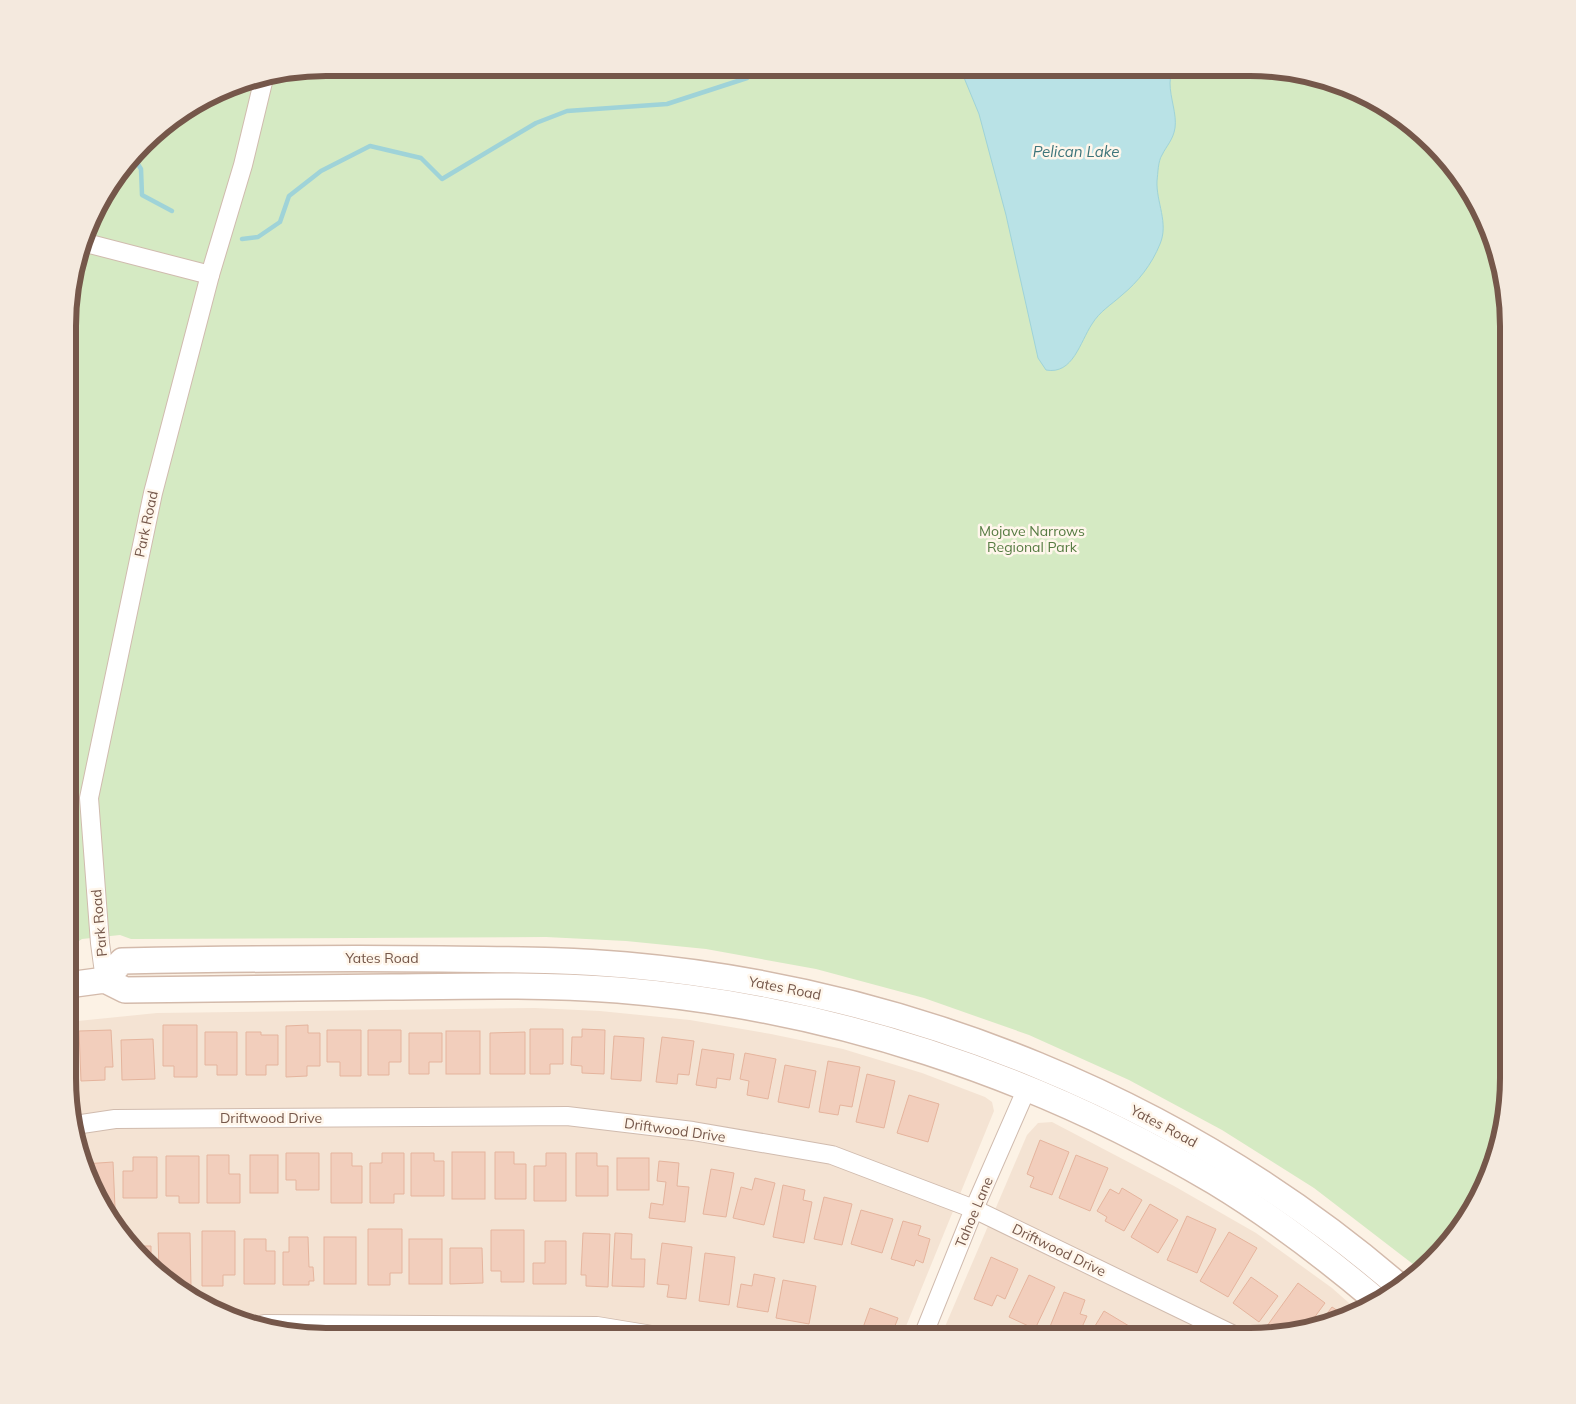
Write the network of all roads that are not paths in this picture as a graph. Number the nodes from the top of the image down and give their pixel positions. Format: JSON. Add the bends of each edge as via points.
{"nodes":[{"id":1,"x":262,"y":85,"type":"edge"},
{"id":2,"x":90,"y":245,"type":"edge"},
{"id":3,"x":210,"y":275,"type":"junction"},
{"id":4,"x":105,"y":980,"type":"junction"},
{"id":5,"x":76,"y":984,"type":"edge"},
{"id":6,"x":1027,"y":1088,"type":"junction"},
{"id":7,"x":81,"y":1124,"type":"edge"},
{"id":8,"x":974,"y":1209,"type":"junction"},
{"id":9,"x":1394,"y":1282,"type":"edge"},
{"id":10,"x":1371,"y":1296,"type":"edge"},
{"id":11,"x":284,"y":1324,"type":"edge"},
{"id":12,"x":609,"y":1328,"type":"edge"},
{"id":13,"x":926,"y":1328,"type":"edge"},
{"id":14,"x":1219,"y":1328,"type":"edge"}],
"edges":[{"from":1,"to":3,"type":"street","name":"Park Road","via":[[243,165]]},
{"from":2,"to":3,"type":"street"},
{"from":3,"to":4,"type":"street","name":"Park Road","via":[[153,493],[89,798]]},
{"from":4,"to":5,"type":"main road"},
{"from":4,"to":6,"type":"main road","name":"Yates Road","via":[[125,990],[517,986],[668,995],[746,1006],[859,1031],[933,1053]]},
{"from":4,"to":9,"type":"main road","name":"Yates Road","via":[[122,962],[352,958],[544,960],[694,972],[811,992],[939,1028],[1014,1055],[1114,1099],[1223,1157],[1294,1203]]},
{"from":6,"to":8,"type":"street","name":"Tahoe Lane"},
{"from":6,"to":10,"type":"main road","name":"Yates Road","via":[[1125,1132],[1215,1182],[1285,1230]]},
{"from":7,"to":8,"type":"street","name":"Driftwood Drive","via":[[115,1119],[567,1116],[693,1131],[832,1155]]},
{"from":8,"to":13,"type":"street","name":"Tahoe Lane"},
{"from":8,"to":14,"type":"street","name":"Driftwood Drive"},
{"from":11,"to":12,"type":"street"}]}
